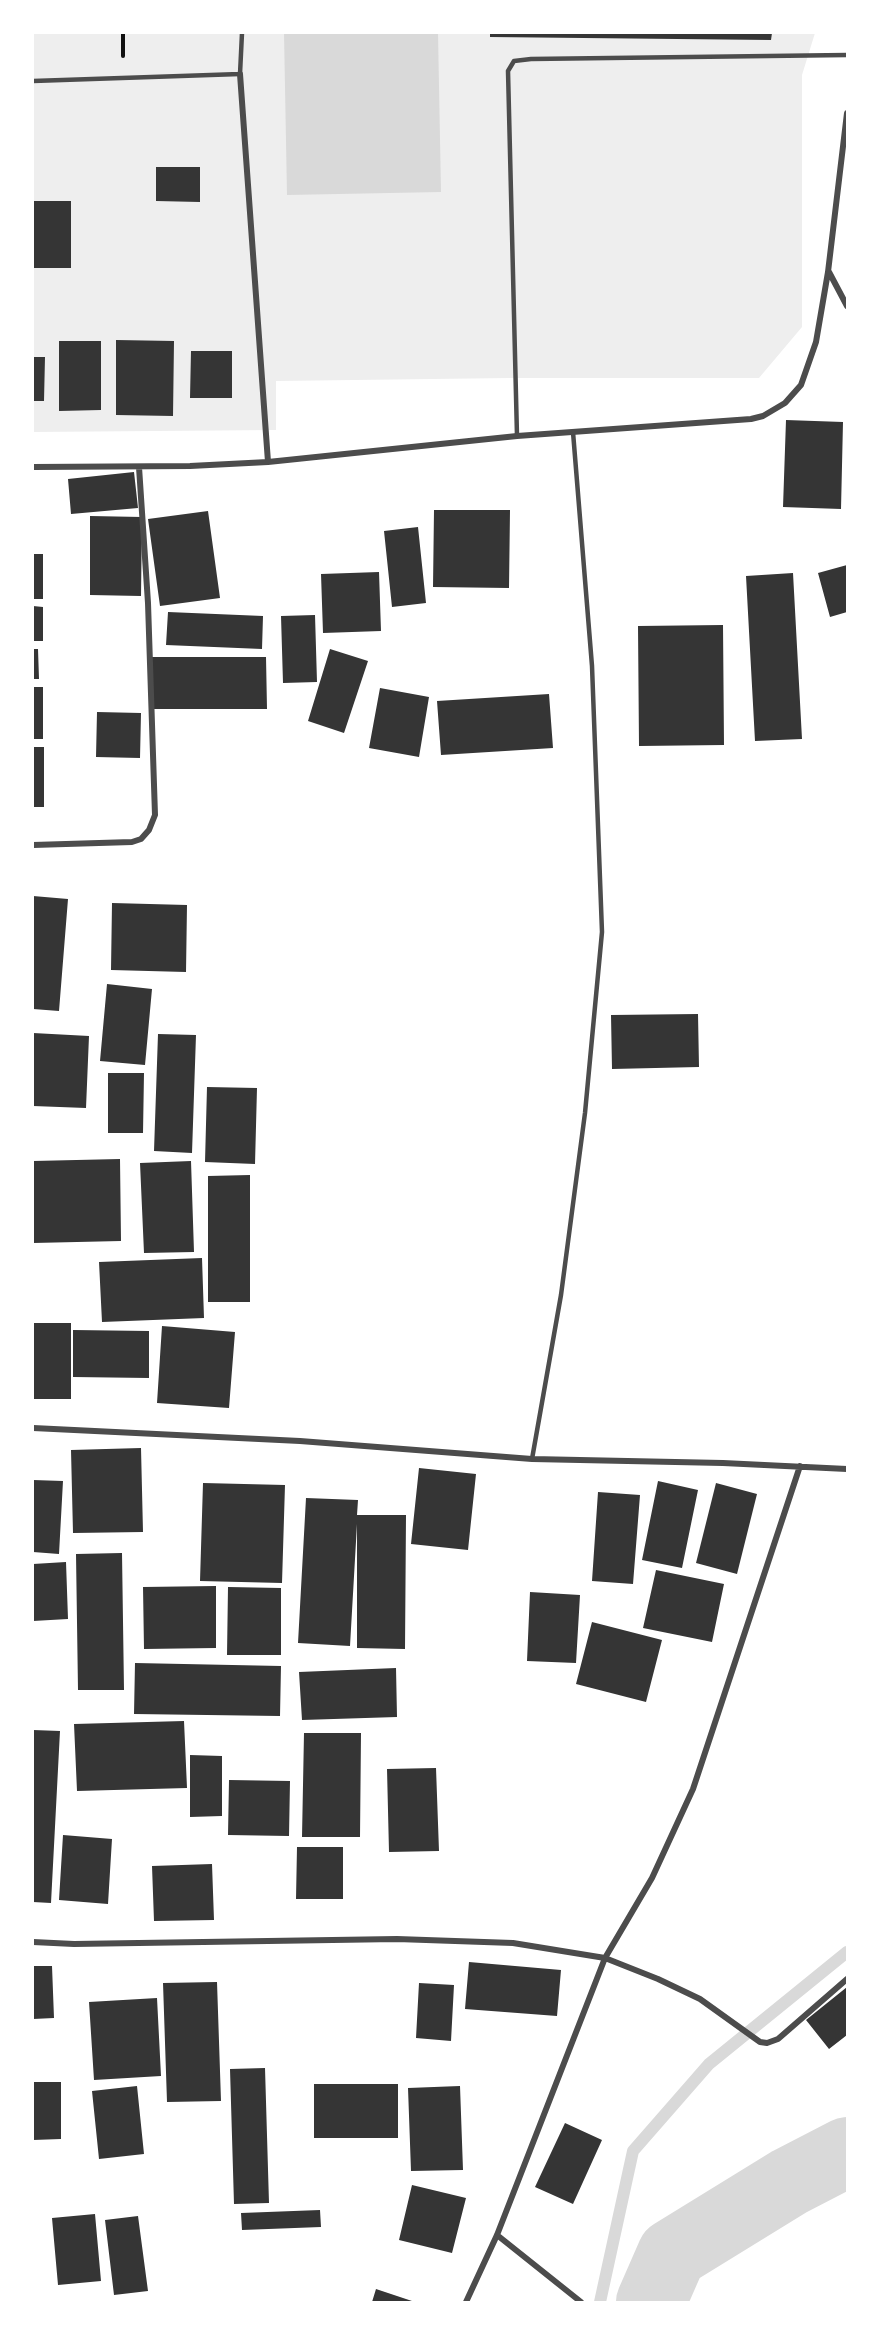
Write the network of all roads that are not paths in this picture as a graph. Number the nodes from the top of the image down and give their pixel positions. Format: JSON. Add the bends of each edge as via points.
{"nodes":[{"id":1,"x":242,"y":33,"type":"edge"},
{"id":2,"x":847,"y":56,"type":"edge"},
{"id":3,"x":240,"y":74,"type":"junction"},
{"id":4,"x":33,"y":81,"type":"edge"},
{"id":5,"x":847,"y":113,"type":"edge"},
{"id":6,"x":828,"y":272,"type":"junction"},
{"id":7,"x":847,"y":306,"type":"edge"},
{"id":8,"x":573,"y":432,"type":"junction"},
{"id":9,"x":517,"y":436,"type":"junction"},
{"id":10,"x":268,"y":462,"type":"junction"},
{"id":11,"x":33,"y":467,"type":"edge"},
{"id":12,"x":139,"y":467,"type":"junction"},
{"id":13,"x":33,"y":845,"type":"edge"},
{"id":14,"x":33,"y":1428,"type":"edge"},
{"id":15,"x":532,"y":1459,"type":"junction"},
{"id":16,"x":800,"y":1466,"type":"junction"},
{"id":17,"x":847,"y":1469,"type":"edge"},
{"id":18,"x":33,"y":1942,"type":"edge"},
{"id":19,"x":605,"y":1958,"type":"junction"},
{"id":20,"x":847,"y":1979,"type":"edge"},
{"id":21,"x":496,"y":2235,"type":"junction"},
{"id":22,"x":466,"y":2302,"type":"edge"},
{"id":23,"x":581,"y":2302,"type":"edge"}],
"edges":[{"from":1,"to":3,"type":"lane"},
{"from":2,"to":9,"type":"lane","via":[[514,62],[508,71]]},
{"from":3,"to":4,"type":"lane"},
{"from":3,"to":10,"type":"street"},
{"from":5,"to":6,"type":"street"},
{"from":6,"to":7,"type":"street"},
{"from":6,"to":8,"type":"street","via":[[816,342],[801,385],[785,403],[751,419]]},
{"from":8,"to":9,"type":"street"},
{"from":8,"to":15,"type":"lane","via":[[592,666],[602,932],[585,1113],[561,1295]]},
{"from":9,"to":10,"type":"street"},
{"from":10,"to":12,"type":"street"},
{"from":11,"to":12,"type":"street"},
{"from":12,"to":13,"type":"street","via":[[155,815],[149,830],[132,842]]},
{"from":14,"to":15,"type":"street","via":[[300,1441]]},
{"from":15,"to":16,"type":"street"},
{"from":16,"to":17,"type":"street"},
{"from":16,"to":19,"type":"street","via":[[693,1789],[652,1878]]},
{"from":18,"to":19,"type":"street","via":[[397,1939],[513,1943]]},
{"from":19,"to":20,"type":"street","via":[[700,1999],[760,2042],[767,2043],[778,2039]]},
{"from":19,"to":21,"type":"street"},
{"from":21,"to":22,"type":"street"},
{"from":21,"to":23,"type":"street"}]}
